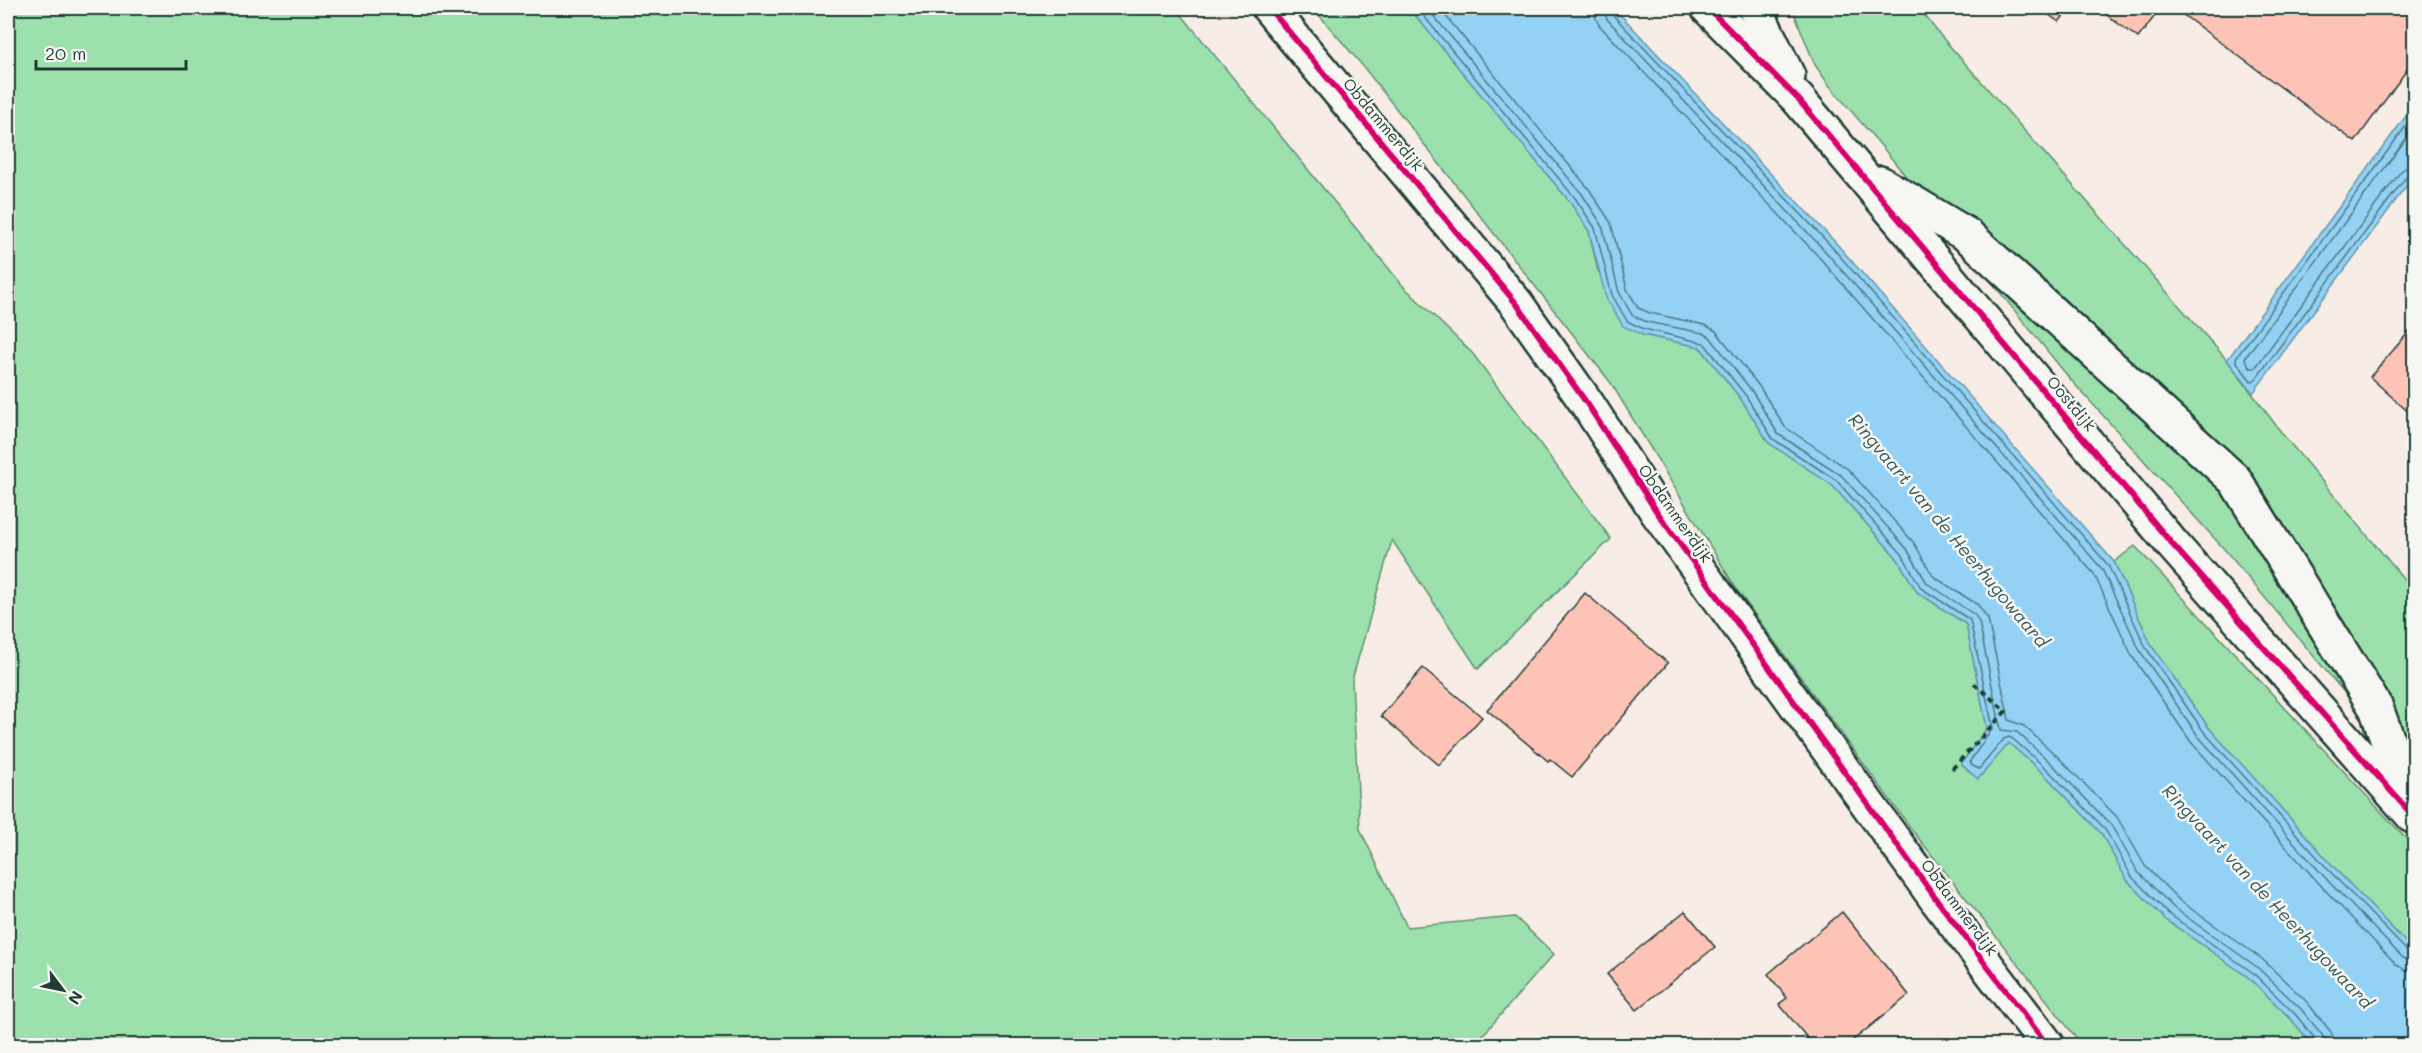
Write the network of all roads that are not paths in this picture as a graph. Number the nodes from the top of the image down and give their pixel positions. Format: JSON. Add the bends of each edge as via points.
{"nodes":[{"id":1,"x":1269,"y":8,"type":"edge"},
{"id":2,"x":1708,"y":8,"type":"edge"},
{"id":3,"x":1755,"y":8,"type":"edge"},
{"id":4,"x":1798,"y":99,"type":"junction"},
{"id":5,"x":1858,"y":170,"type":"junction"},
{"id":6,"x":2415,"y":815,"type":"edge"},
{"id":7,"x":2048,"y":1046,"type":"edge"}],
"edges":[{"from":1,"to":7,"type":"street","name":"Obdammerdijk","via":[[1516,303],[1671,531],[1937,900]]},
{"from":2,"to":4,"type":"street","name":"Oostdijk"},
{"from":3,"to":4,"type":"street","name":"Oostdijk"},
{"from":4,"to":5,"type":"street","name":"Oostdijk"},
{"from":5,"to":6,"type":"street","name":"Oostdijk","via":[[2173,544]]},
{"from":5,"to":6,"type":"street","via":[[1967,236],[2235,480],[2376,708]]}]}
